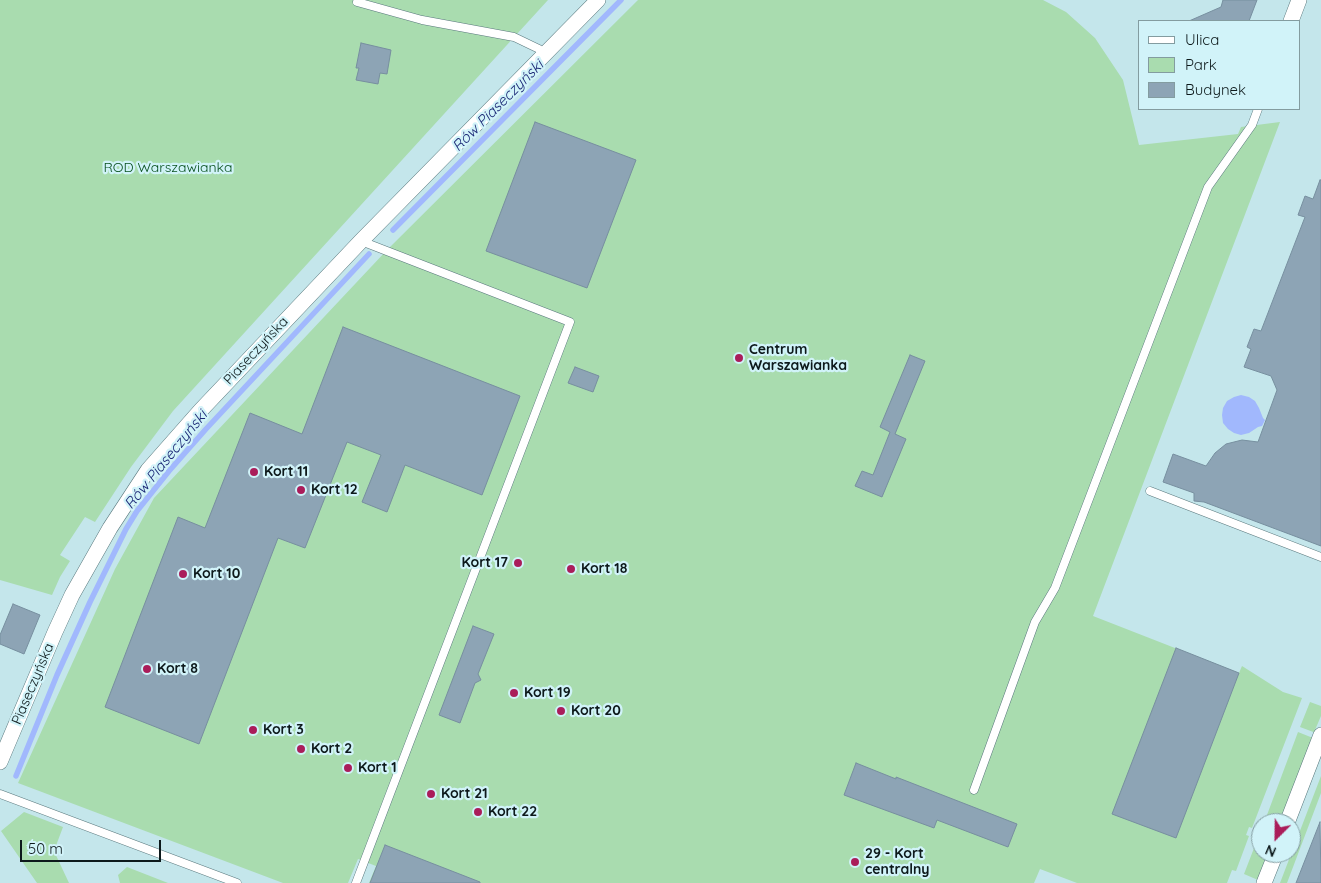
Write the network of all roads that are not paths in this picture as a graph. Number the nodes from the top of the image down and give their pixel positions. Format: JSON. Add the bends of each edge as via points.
{"nodes":[{"id":1,"x":598,"y":0,"type":"edge"},
{"id":2,"x":1299,"y":0,"type":"edge"},
{"id":3,"x":356,"y":2,"type":"dead end"},
{"id":4,"x":1291,"y":20,"type":"edge"},
{"id":5,"x":543,"y":55,"type":"junction"},
{"id":6,"x":1258,"y":110,"type":"edge"},
{"id":7,"x":361,"y":241,"type":"junction"},
{"id":8,"x":1150,"y":491,"type":"dead end"},
{"id":9,"x":1321,"y":557,"type":"edge"},
{"id":10,"x":1321,"y":735,"type":"edge"},
{"id":11,"x":0,"y":762,"type":"edge"},
{"id":12,"x":974,"y":790,"type":"dead end"},
{"id":13,"x":0,"y":794,"type":"edge"},
{"id":14,"x":1291,"y":813,"type":"edge"},
{"id":15,"x":1272,"y":863,"type":"edge"},
{"id":16,"x":237,"y":883,"type":"edge"},
{"id":17,"x":356,"y":883,"type":"edge"},
{"id":18,"x":1264,"y":883,"type":"edge"}],
"edges":[{"from":1,"to":5,"type":"street","name":"Piaseczyńska"},
{"from":2,"to":4,"type":"street"},
{"from":3,"to":5,"type":"lane","via":[[422,20],[514,37],[539,49]]},
{"from":5,"to":7,"type":"street","name":"Piaseczyńska"},
{"from":6,"to":12,"type":"lane","via":[[1252,125],[1208,187],[1055,588],[1035,622]]},
{"from":7,"to":11,"type":"street","name":"Piaseczyńska","via":[[176,437],[125,503],[72,595]]},
{"from":7,"to":17,"type":"lane","via":[[570,322]]},
{"from":8,"to":9,"type":"lane"},
{"from":10,"to":14,"type":"street"},
{"from":13,"to":16,"type":"lane"},
{"from":15,"to":18,"type":"street"}]}
